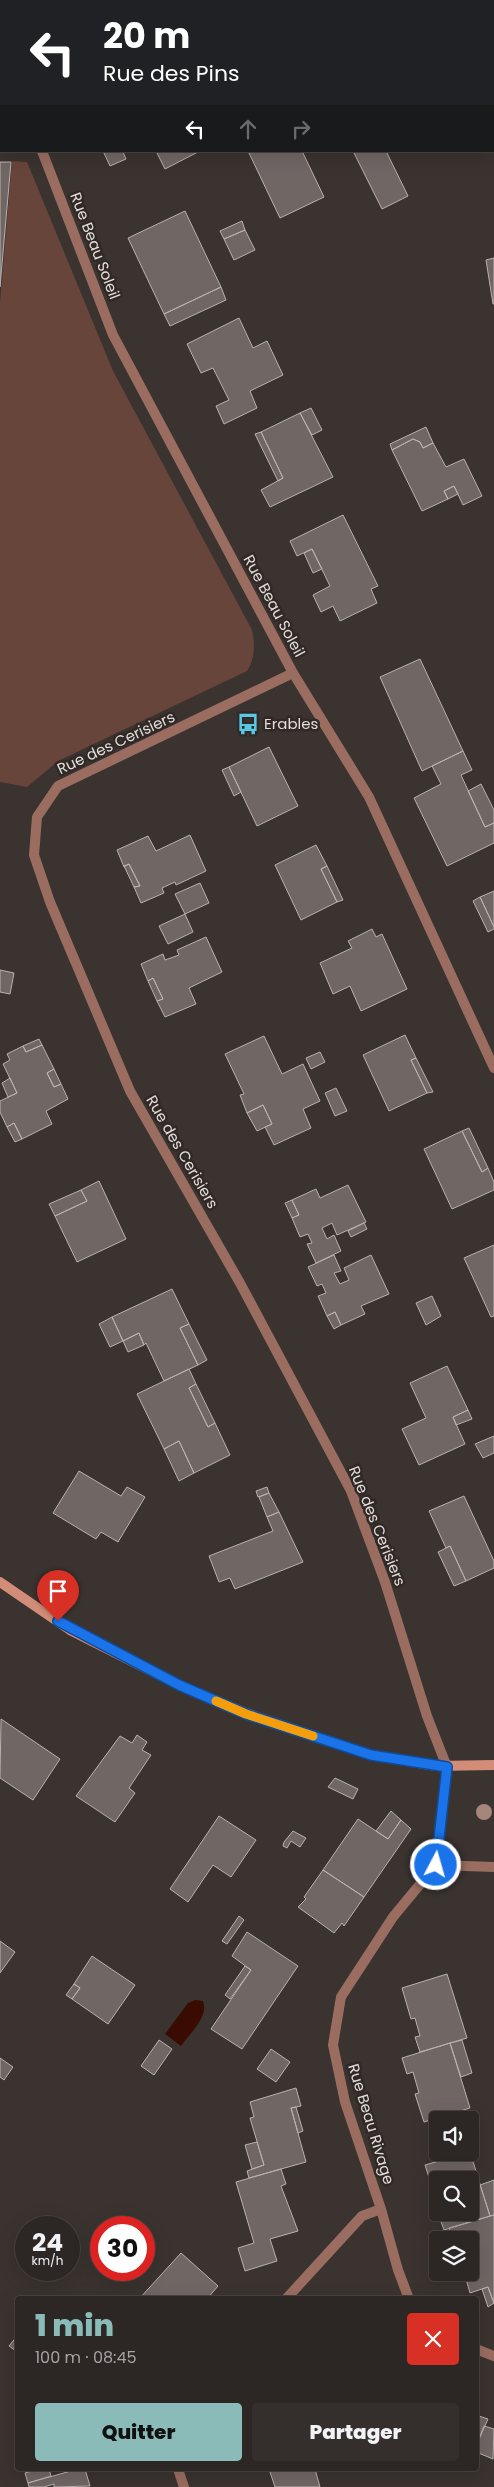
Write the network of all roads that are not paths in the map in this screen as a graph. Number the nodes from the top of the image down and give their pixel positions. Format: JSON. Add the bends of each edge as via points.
{"nodes":[{"id":1,"x":42,"y":152,"type":"edge"},
{"id":2,"x":293,"y":673,"type":"junction"},
{"id":3,"x":494,"y":1068,"type":"edge"},
{"id":4,"x":0,"y":1582,"type":"edge"},
{"id":5,"x":494,"y":1765,"type":"edge"},
{"id":6,"x":447,"y":1767,"type":"junction"},
{"id":7,"x":436,"y":1865,"type":"junction"},
{"id":8,"x":494,"y":1867,"type":"edge"},
{"id":9,"x":381,"y":2209,"type":"junction"},
{"id":10,"x":289,"y":2296,"type":"edge"},
{"id":11,"x":408,"y":2296,"type":"edge"},
{"id":12,"x":479,"y":2350,"type":"edge"},
{"id":13,"x":494,"y":2356,"type":"edge"},
{"id":14,"x":179,"y":2471,"type":"edge"},
{"id":15,"x":184,"y":2487,"type":"edge"}],
"edges":[{"from":1,"to":2,"type":"street","name":"Rue Beau Soleil","via":[[113,335]]},
{"from":2,"to":3,"type":"street","name":"Rue Beau Soleil","via":[[369,798]]},
{"from":2,"to":6,"type":"street","name":"Rue des Cerisiers","via":[[58,786],[37,817],[34,855],[50,902],[130,1091],[240,1283],[350,1491],[385,1582],[427,1716]]},
{"from":4,"to":6,"type":"street","via":[[70,1630],[179,1685],[246,1714],[371,1755]]},
{"from":5,"to":6,"type":"street"},
{"from":6,"to":7,"type":"street"},
{"from":7,"to":8,"type":"street"},
{"from":7,"to":9,"type":"street","name":"Rue Beau Rivage","via":[[393,1917],[341,1997],[333,2045],[345,2102]]},
{"from":9,"to":10,"type":"street","via":[[362,2216]]},
{"from":9,"to":11,"type":"street","name":"Rue Beau Rivage"},
{"from":12,"to":13,"type":"street"},
{"from":14,"to":15,"type":"street"}]}
